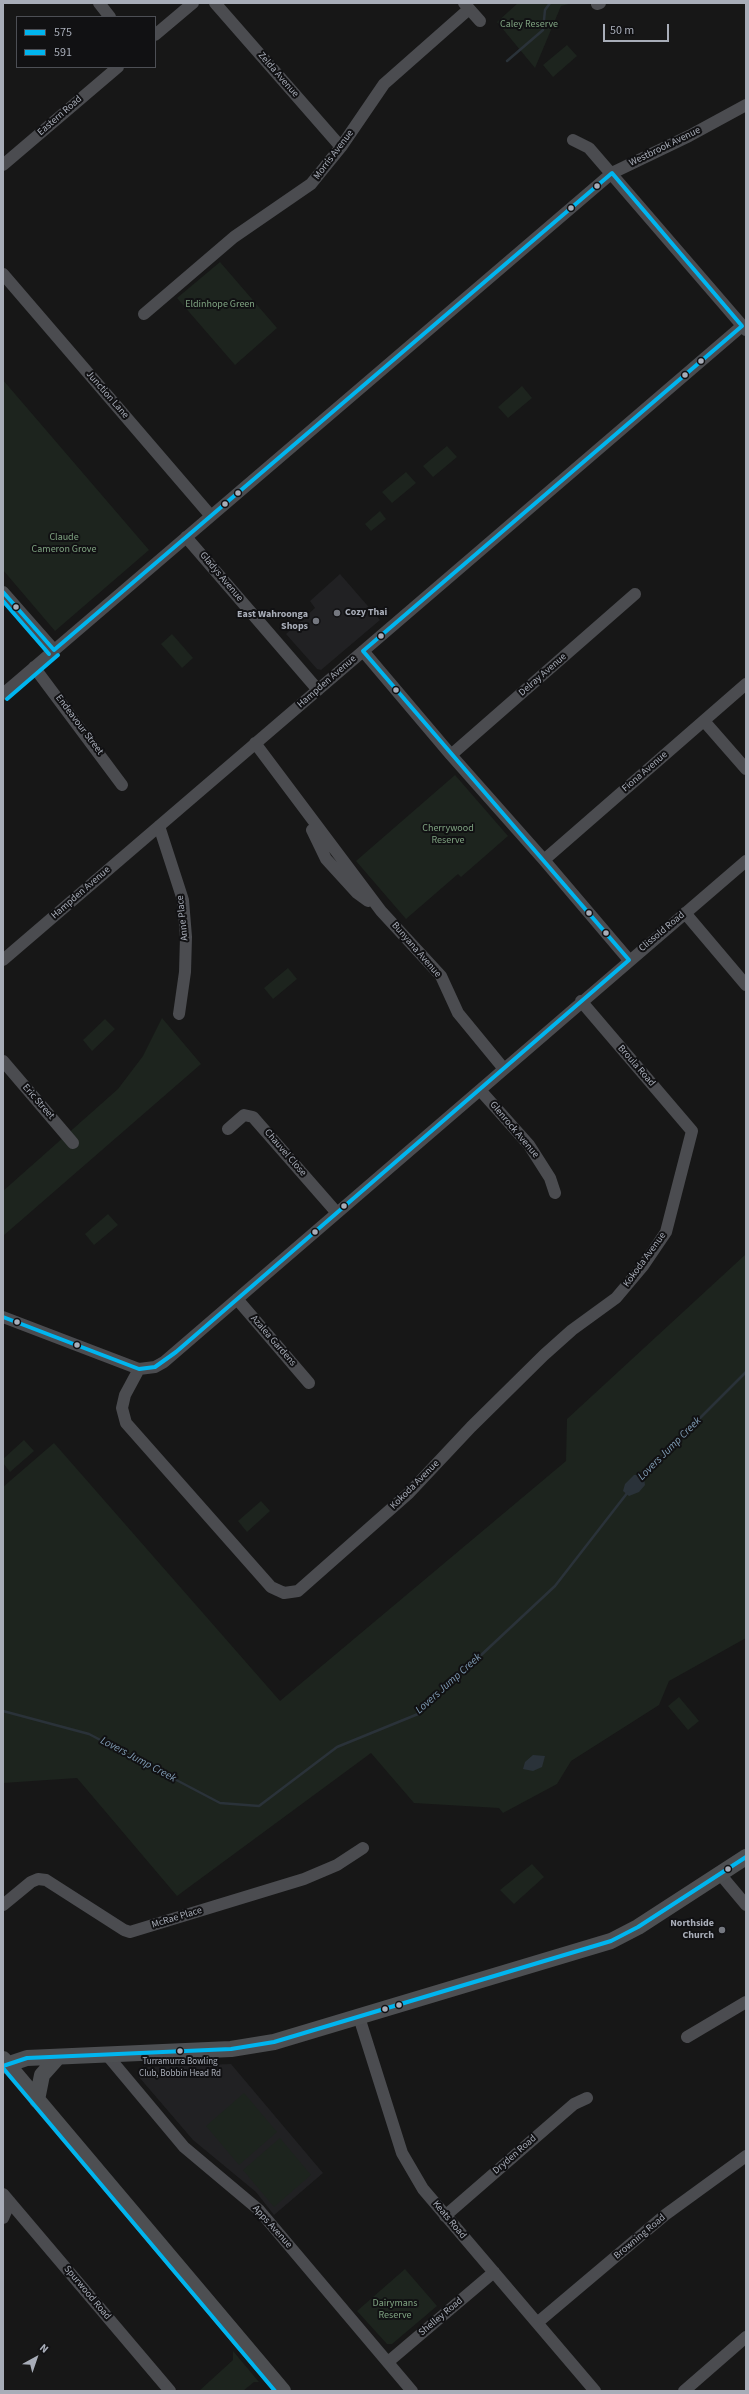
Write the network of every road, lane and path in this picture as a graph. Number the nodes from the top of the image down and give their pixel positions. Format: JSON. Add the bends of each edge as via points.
{"nodes":[{"id":1,"x":99,"y":3,"type":"edge"},
{"id":2,"x":193,"y":3,"type":"edge"},
{"id":3,"x":216,"y":3,"type":"edge"},
{"id":4,"x":466,"y":6,"type":"edge"},
{"id":5,"x":109,"y":16,"type":"edge"},
{"id":6,"x":480,"y":21,"type":"dead end"},
{"id":7,"x":156,"y":34,"type":"edge"},
{"id":8,"x":117,"y":68,"type":"edge"},
{"id":9,"x":746,"y":105,"type":"edge"},
{"id":10,"x":574,"y":140,"type":"dead end"},
{"id":11,"x":341,"y":147,"type":"junction"},
{"id":12,"x":3,"y":165,"type":"edge"},
{"id":13,"x":612,"y":173,"type":"junction"},
{"id":14,"x":3,"y":274,"type":"edge"},
{"id":15,"x":144,"y":314,"type":"dead end"},
{"id":16,"x":744,"y":328,"type":"edge"},
{"id":17,"x":211,"y":516,"type":"junction"},
{"id":18,"x":186,"y":537,"type":"junction"},
{"id":19,"x":3,"y":592,"type":"edge"},
{"id":20,"x":635,"y":594,"type":"dead end"},
{"id":21,"x":54,"y":650,"type":"junction"},
{"id":22,"x":363,"y":651,"type":"junction"},
{"id":23,"x":34,"y":667,"type":"junction"},
{"id":24,"x":746,"y":684,"type":"edge"},
{"id":25,"x":318,"y":690,"type":"junction"},
{"id":26,"x":3,"y":694,"type":"edge"},
{"id":27,"x":704,"y":721,"type":"junction"},
{"id":28,"x":255,"y":743,"type":"junction"},
{"id":29,"x":451,"y":755,"type":"junction"},
{"id":30,"x":746,"y":769,"type":"edge"},
{"id":31,"x":122,"y":784,"type":"dead end"},
{"id":32,"x":159,"y":826,"type":"junction"},
{"id":33,"x":544,"y":860,"type":"junction"},
{"id":34,"x":746,"y":861,"type":"edge"},
{"id":35,"x":685,"y":913,"type":"junction"},
{"id":36,"x":3,"y":960,"type":"edge"},
{"id":37,"x":629,"y":960,"type":"junction"},
{"id":38,"x":746,"y":985,"type":"edge"},
{"id":39,"x":581,"y":1002,"type":"junction"},
{"id":40,"x":179,"y":1014,"type":"dead end"},
{"id":41,"x":3,"y":1061,"type":"edge"},
{"id":42,"x":504,"y":1069,"type":"junction"},
{"id":43,"x":480,"y":1090,"type":"junction"},
{"id":44,"x":228,"y":1129,"type":"dead end"},
{"id":45,"x":692,"y":1131,"type":"joint"},
{"id":46,"x":73,"y":1143,"type":"dead end"},
{"id":47,"x":555,"y":1193,"type":"dead end"},
{"id":48,"x":337,"y":1213,"type":"junction"},
{"id":49,"x":237,"y":1299,"type":"junction"},
{"id":50,"x":3,"y":1317,"type":"edge"},
{"id":51,"x":139,"y":1369,"type":"junction"},
{"id":52,"x":309,"y":1383,"type":"dead end"},
{"id":53,"x":363,"y":1848,"type":"dead end"},
{"id":54,"x":746,"y":1857,"type":"edge"},
{"id":55,"x":720,"y":1874,"type":"junction"},
{"id":56,"x":3,"y":1905,"type":"edge"},
{"id":57,"x":746,"y":1905,"type":"edge"},
{"id":58,"x":746,"y":2002,"type":"edge"},
{"id":59,"x":358,"y":2017,"type":"junction"},
{"id":60,"x":687,"y":2037,"type":"dead end"},
{"id":61,"x":107,"y":2055,"type":"junction"},
{"id":62,"x":58,"y":2057,"type":"junction"},
{"id":63,"x":5,"y":2063,"type":"edge"},
{"id":64,"x":587,"y":2098,"type":"dead end"},
{"id":65,"x":38,"y":2100,"type":"junction"},
{"id":66,"x":746,"y":2156,"type":"edge"},
{"id":67,"x":6,"y":2198,"type":"edge"},
{"id":68,"x":446,"y":2216,"type":"junction"},
{"id":69,"x":3,"y":2218,"type":"edge"},
{"id":70,"x":494,"y":2272,"type":"junction"},
{"id":71,"x":537,"y":2323,"type":"junction"},
{"id":72,"x":746,"y":2337,"type":"edge"},
{"id":73,"x":388,"y":2362,"type":"junction"},
{"id":74,"x":170,"y":2391,"type":"edge"},
{"id":75,"x":283,"y":2391,"type":"edge"},
{"id":76,"x":412,"y":2391,"type":"edge"},
{"id":77,"x":595,"y":2391,"type":"edge"},
{"id":78,"x":684,"y":2391,"type":"edge"}],
"edges":[{"from":1,"to":5,"type":"street"},
{"from":2,"to":7,"type":"street"},
{"from":3,"to":11,"type":"street","name":"Zelda Avenue"},
{"from":4,"to":6,"type":"street"},
{"from":4,"to":11,"type":"street","name":"Morris Avenue","via":[[384,84]]},
{"from":8,"to":12,"type":"street","name":"Eastern Road"},
{"from":9,"to":13,"type":"street","name":"Westbrook Avenue"},
{"from":10,"to":13,"type":"street","via":[[589,148]]},
{"from":11,"to":15,"type":"street","name":"Morris Avenue","via":[[311,184],[234,237]]},
{"from":13,"to":16,"type":"street"},
{"from":13,"to":17,"type":"street","name":"Westbrook Avenue"},
{"from":14,"to":17,"type":"street","name":"Junction Lane"},
{"from":16,"to":22,"type":"street","name":"Hampden Avenue"},
{"from":17,"to":18,"type":"street","name":"Westbrook Avenue"},
{"from":18,"to":21,"type":"street","name":"Westbrook Avenue"},
{"from":18,"to":25,"type":"street","name":"Gladys Avenue"},
{"from":19,"to":21,"type":"street"},
{"from":20,"to":29,"type":"street","name":"Delray Avenue"},
{"from":21,"to":23,"type":"street","name":"Westbrook Avenue"},
{"from":22,"to":25,"type":"street","name":"Hampden Avenue"},
{"from":22,"to":29,"type":"street"},
{"from":23,"to":26,"type":"street","name":"Westbrook Avenue"},
{"from":23,"to":31,"type":"street","name":"Endeavour Street"},
{"from":24,"to":27,"type":"street","name":"Fiona Avenue"},
{"from":25,"to":28,"type":"street","name":"Hampden Avenue"},
{"from":27,"to":30,"type":"street"},
{"from":27,"to":33,"type":"street","name":"Fiona Avenue"},
{"from":28,"to":32,"type":"street","name":"Hampden Avenue"},
{"from":28,"to":42,"type":"street","name":"Bunyana Avenue","via":[[298,800],[326,859],[356,893],[381,911],[441,976],[458,1013]]},
{"from":29,"to":33,"type":"street"},
{"from":32,"to":36,"type":"street","name":"Hampden Avenue"},
{"from":32,"to":40,"type":"street","name":"Anne Place","via":[[183,900],[186,937]]},
{"from":33,"to":37,"type":"street"},
{"from":34,"to":35,"type":"street","name":"Clissold Road"},
{"from":35,"to":37,"type":"street","name":"Clissold Road"},
{"from":35,"to":38,"type":"street"},
{"from":37,"to":39,"type":"street","name":"Clissold Road"},
{"from":39,"to":42,"type":"street","name":"Clissold Road"},
{"from":39,"to":45,"type":"street","name":"Broula Road"},
{"from":41,"to":46,"type":"street","name":"Eric Street"},
{"from":42,"to":43,"type":"street","name":"Clissold Road"},
{"from":43,"to":47,"type":"street","name":"Glenrock Avenue","via":[[529,1145],[550,1178]]},
{"from":43,"to":48,"type":"street","name":"Clissold Road"},
{"from":44,"to":48,"type":"street","name":"Chauvel Close","via":[[244,1115],[253,1117]]},
{"from":45,"to":51,"type":"street","name":"Kokoda Avenue","via":[[666,1232],[643,1266],[616,1298],[572,1330],[544,1355],[409,1493],[298,1591],[284,1593],[271,1587],[126,1423],[122,1408],[125,1395]]},
{"from":48,"to":49,"type":"street","name":"Clissold Road"},
{"from":49,"to":51,"type":"street","name":"Clissold Road","via":[[164,1362],[155,1367]]},
{"from":49,"to":52,"type":"street","name":"Azalea Gardens"},
{"from":50,"to":51,"type":"street"},
{"from":53,"to":56,"type":"street","name":"McRae Place","via":[[337,1865],[304,1879],[130,1932],[46,1880],[38,1879],[31,1882]]},
{"from":54,"to":55,"type":"main road"},
{"from":55,"to":57,"type":"street"},
{"from":55,"to":59,"type":"main road","via":[[638,1927],[611,1941]]},
{"from":58,"to":60,"type":"street"},
{"from":59,"to":61,"type":"main road","via":[[253,2046],[164,2054]]},
{"from":59,"to":68,"type":"street","name":"Keats Road","via":[[402,2153],[423,2189]]},
{"from":61,"to":62,"type":"main road"},
{"from":61,"to":73,"type":"street","name":"Apps Avenue","via":[[184,2147],[259,2210]]},
{"from":62,"to":63,"type":"main road","via":[[27,2058]]},
{"from":62,"to":65,"type":"main road","via":[[42,2075]]},
{"from":63,"to":65,"type":"main road"},
{"from":64,"to":68,"type":"street","name":"Dryden Road","via":[[574,2104]]},
{"from":65,"to":75,"type":"main road"},
{"from":66,"to":71,"type":"street","name":"Browning Road","via":[[665,2215]]},
{"from":67,"to":69,"type":"street"},
{"from":67,"to":74,"type":"street","name":"Spurwood Road"},
{"from":68,"to":70,"type":"street","name":"Keats Road"},
{"from":70,"to":71,"type":"street","name":"Keats Road"},
{"from":70,"to":73,"type":"street","name":"Shelley Road"},
{"from":71,"to":77,"type":"street","name":"Keats Road"},
{"from":72,"to":78,"type":"street"},
{"from":73,"to":76,"type":"street","name":"Apps Avenue"}]}
